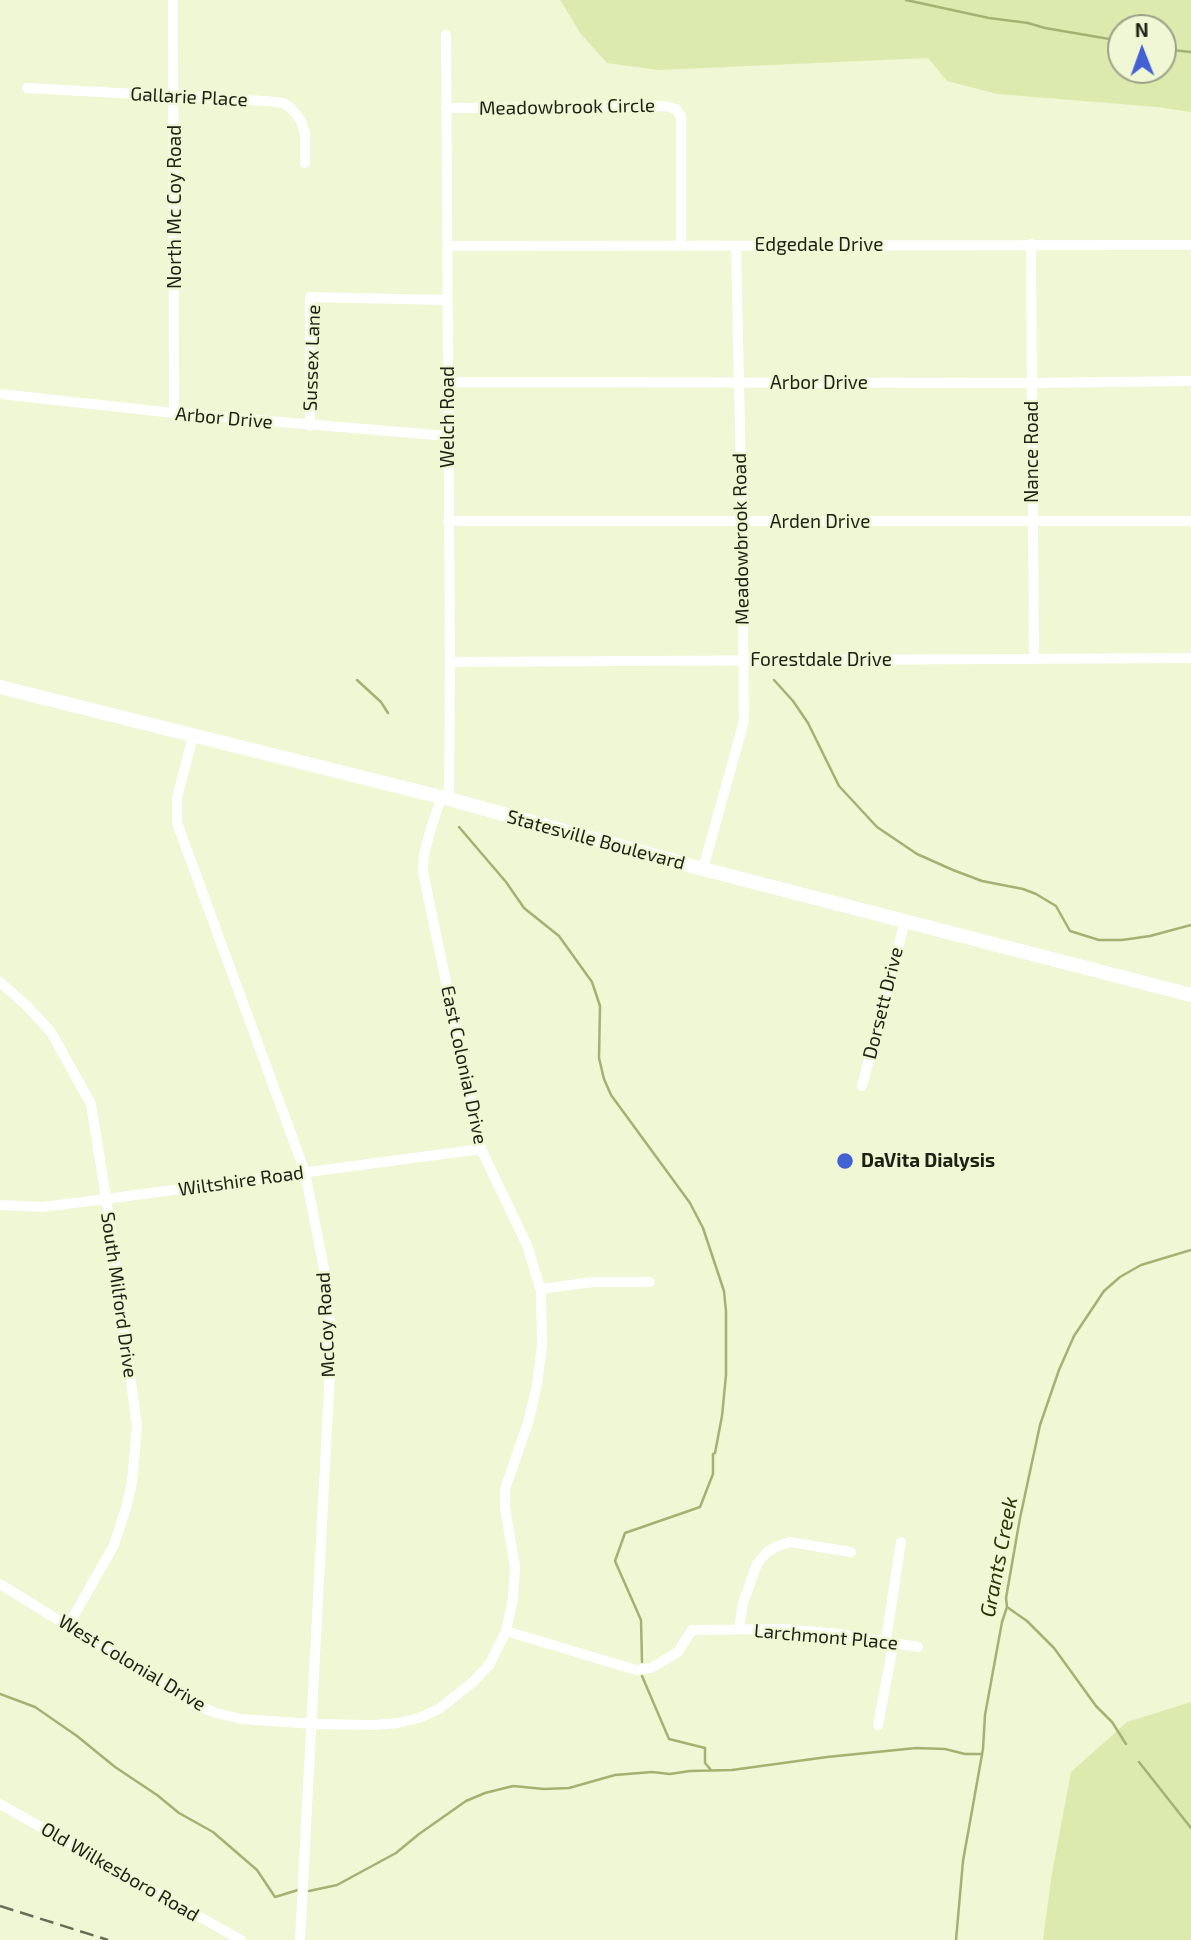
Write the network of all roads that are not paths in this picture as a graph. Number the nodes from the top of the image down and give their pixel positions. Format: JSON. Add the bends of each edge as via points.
{"nodes":[{"id":1,"x":173,"y":0,"type":"edge"},
{"id":2,"x":446,"y":35,"type":"dead end"},
{"id":3,"x":27,"y":88,"type":"dead end"},
{"id":4,"x":174,"y":96,"type":"junction"},
{"id":5,"x":446,"y":108,"type":"junction"},
{"id":6,"x":305,"y":163,"type":"dead end"},
{"id":7,"x":1031,"y":244,"type":"junction"},
{"id":8,"x":1191,"y":244,"type":"edge"},
{"id":9,"x":447,"y":246,"type":"junction"},
{"id":10,"x":681,"y":246,"type":"junction"},
{"id":11,"x":736,"y":246,"type":"junction"},
{"id":12,"x":447,"y":300,"type":"junction"},
{"id":13,"x":1191,"y":381,"type":"edge"},
{"id":14,"x":447,"y":382,"type":"junction"},
{"id":15,"x":739,"y":383,"type":"junction"},
{"id":16,"x":1032,"y":383,"type":"junction"},
{"id":17,"x":0,"y":394,"type":"edge"},
{"id":18,"x":174,"y":414,"type":"junction"},
{"id":19,"x":310,"y":426,"type":"junction"},
{"id":20,"x":448,"y":436,"type":"junction"},
{"id":21,"x":1191,"y":520,"type":"edge"},
{"id":22,"x":448,"y":521,"type":"junction"},
{"id":23,"x":1032,"y":521,"type":"junction"},
{"id":24,"x":742,"y":522,"type":"junction"},
{"id":25,"x":1191,"y":658,"type":"edge"},
{"id":26,"x":1034,"y":659,"type":"junction"},
{"id":27,"x":743,"y":660,"type":"junction"},
{"id":28,"x":450,"y":662,"type":"junction"},
{"id":29,"x":0,"y":687,"type":"edge"},
{"id":30,"x":193,"y":736,"type":"junction"},
{"id":31,"x":445,"y":799,"type":"junction"},
{"id":32,"x":702,"y":869,"type":"junction"},
{"id":33,"x":905,"y":921,"type":"junction"},
{"id":34,"x":0,"y":982,"type":"edge"},
{"id":35,"x":1191,"y":995,"type":"edge"},
{"id":36,"x":862,"y":1086,"type":"dead end"},
{"id":37,"x":481,"y":1149,"type":"junction"},
{"id":38,"x":304,"y":1172,"type":"junction"},
{"id":39,"x":106,"y":1199,"type":"junction"},
{"id":40,"x":0,"y":1205,"type":"edge"},
{"id":41,"x":650,"y":1282,"type":"dead end"},
{"id":42,"x":541,"y":1289,"type":"junction"},
{"id":43,"x":901,"y":1542,"type":"dead end"},
{"id":44,"x":851,"y":1552,"type":"dead end"},
{"id":45,"x":0,"y":1584,"type":"edge"},
{"id":46,"x":68,"y":1626,"type":"junction"},
{"id":47,"x":739,"y":1629,"type":"junction"},
{"id":48,"x":506,"y":1631,"type":"junction"},
{"id":49,"x":886,"y":1640,"type":"junction"},
{"id":50,"x":918,"y":1647,"type":"dead end"},
{"id":51,"x":313,"y":1724,"type":"junction"},
{"id":52,"x":878,"y":1726,"type":"dead end"},
{"id":53,"x":0,"y":1804,"type":"edge"},
{"id":54,"x":240,"y":1940,"type":"edge"},
{"id":55,"x":300,"y":1940,"type":"edge"}],
"edges":[{"from":1,"to":4,"type":"street","name":"North Mc Coy Road"},
{"from":2,"to":5,"type":"street","name":"Welch Road"},
{"from":3,"to":4,"type":"street","name":"Gallarie Place"},
{"from":4,"to":6,"type":"street","name":"Gallarie Place","via":[[283,103],[300,119]]},
{"from":4,"to":18,"type":"street","name":"North Mc Coy Road"},
{"from":5,"to":9,"type":"street","name":"Welch Road"},
{"from":5,"to":10,"type":"street","name":"Meadowbrook Circle","via":[[676,109],[681,117]]},
{"from":7,"to":8,"type":"street","name":"Edgedale Drive"},
{"from":7,"to":11,"type":"street","name":"Edgedale Drive"},
{"from":7,"to":16,"type":"street","name":"Nance Road"},
{"from":9,"to":10,"type":"street","name":"Edgedale Drive"},
{"from":9,"to":12,"type":"street","name":"Welch Road"},
{"from":10,"to":11,"type":"street","name":"Edgedale Drive"},
{"from":11,"to":15,"type":"street","name":"Meadowbrook Road"},
{"from":12,"to":14,"type":"street","name":"Welch Road"},
{"from":12,"to":19,"type":"street","name":"Sussex Lane","via":[[310,297]]},
{"from":13,"to":16,"type":"street","name":"Arbor Drive"},
{"from":14,"to":15,"type":"street","name":"Arbor Drive"},
{"from":14,"to":20,"type":"street","name":"Welch Road"},
{"from":15,"to":16,"type":"street","name":"Arbor Drive"},
{"from":15,"to":24,"type":"street","name":"Meadowbrook Road"},
{"from":16,"to":23,"type":"street","name":"Nance Road"},
{"from":17,"to":18,"type":"street","name":"Arbor Drive"},
{"from":18,"to":19,"type":"street","name":"Arbor Drive"},
{"from":19,"to":20,"type":"street","name":"Arbor Drive"},
{"from":20,"to":22,"type":"street","name":"Welch Road"},
{"from":21,"to":23,"type":"street","name":"Arden Drive"},
{"from":22,"to":24,"type":"street","name":"Arden Drive"},
{"from":22,"to":28,"type":"street","name":"Welch Road"},
{"from":23,"to":24,"type":"street","name":"Arden Drive"},
{"from":23,"to":26,"type":"street","name":"Nance Road"},
{"from":24,"to":27,"type":"street","name":"Meadowbrook Road"},
{"from":25,"to":26,"type":"street","name":"Forestdale Drive"},
{"from":26,"to":27,"type":"street","name":"Forestdale Drive"},
{"from":27,"to":28,"type":"street","name":"Forestdale Drive"},
{"from":27,"to":32,"type":"street","name":"Meadowbrook Road","via":[[744,721]]},
{"from":28,"to":31,"type":"street","name":"Welch Road"},
{"from":29,"to":30,"type":"main road","name":"Statesville Boulevard"},
{"from":30,"to":31,"type":"main road","name":"Statesville Boulevard"},
{"from":30,"to":38,"type":"street","name":"McCoy Road","via":[[177,798],[177,823]]},
{"from":31,"to":32,"type":"main road","name":"Statesville Boulevard"},
{"from":31,"to":37,"type":"street","name":"East Colonial Drive","via":[[427,841],[423,872]]},
{"from":32,"to":33,"type":"main road","name":"Statesville Boulevard"},
{"from":33,"to":35,"type":"main road","name":"Statesville Boulevard"},
{"from":33,"to":36,"type":"street","name":"Dorsett Drive"},
{"from":34,"to":39,"type":"street","name":"South Milford Drive","via":[[51,1032],[91,1104]]},
{"from":37,"to":38,"type":"street","name":"Wiltshire Road"},
{"from":37,"to":42,"type":"street","name":"East Colonial Drive","via":[[527,1245]]},
{"from":38,"to":39,"type":"street","name":"Wiltshire Road"},
{"from":38,"to":51,"type":"street","name":"McCoy Road","via":[[330,1322]]},
{"from":39,"to":40,"type":"street","name":"Wiltshire Road","via":[[42,1207]]},
{"from":39,"to":46,"type":"street","name":"South Milford Drive","via":[[135,1414],[135,1453],[132,1483],[114,1545]]},
{"from":41,"to":42,"type":"street","via":[[592,1282]]},
{"from":42,"to":48,"type":"street","name":"East Colonial Drive","via":[[537,1385],[505,1489],[515,1567]]},
{"from":43,"to":49,"type":"street"},
{"from":44,"to":47,"type":"street","via":[[790,1542],[767,1552],[757,1564]]},
{"from":45,"to":46,"type":"street","name":"West Colonial Drive"},
{"from":46,"to":51,"type":"street","name":"West Colonial Drive","via":[[216,1713]]},
{"from":47,"to":48,"type":"street","name":"Larchmont Place","via":[[692,1630],[678,1652],[651,1668],[636,1670]]},
{"from":47,"to":49,"type":"street","name":"Larchmont Place"},
{"from":48,"to":51,"type":"street","name":"East Colonial Drive","via":[[489,1665],[439,1709],[398,1723]]},
{"from":49,"to":50,"type":"street","name":"Larchmont Place"},
{"from":49,"to":52,"type":"street","via":[[892,1651]]},
{"from":51,"to":55,"type":"street","name":"McCoy Road"},
{"from":53,"to":54,"type":"street","name":"Old Wilkesboro Road"}]}
